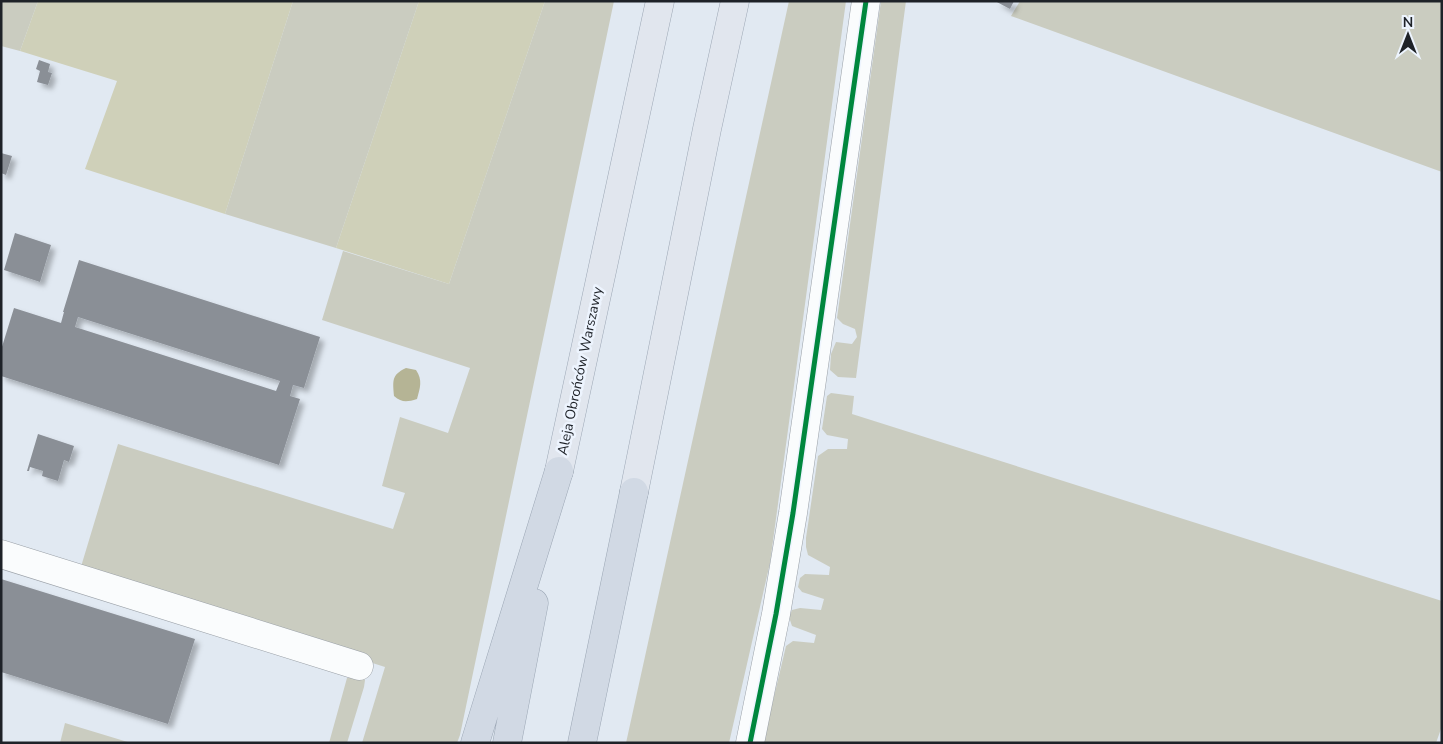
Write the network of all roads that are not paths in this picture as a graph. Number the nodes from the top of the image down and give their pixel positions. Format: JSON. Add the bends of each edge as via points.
{"nodes":[{"id":1,"x":660,"y":1,"type":"edge"},
{"id":2,"x":735,"y":1,"type":"edge"},
{"id":3,"x":866,"y":1,"type":"edge"},
{"id":4,"x":559,"y":471,"type":"junction"},
{"id":5,"x":634,"y":492,"type":"joint"},
{"id":6,"x":1,"y":554,"type":"edge"},
{"id":7,"x":359,"y":666,"type":"dead end"},
{"id":8,"x":475,"y":743,"type":"edge"},
{"id":9,"x":507,"y":743,"type":"edge"},
{"id":10,"x":582,"y":743,"type":"edge"},
{"id":11,"x":750,"y":743,"type":"edge"}],
"edges":[{"from":1,"to":4,"type":"main road","name":"Aleja Obrońców Warszawy"},
{"from":2,"to":5,"type":"main road"},
{"from":3,"to":11,"type":"street","via":[[793,513]]},
{"from":4,"to":8,"type":"highway"},
{"from":4,"to":9,"type":"highway","name":"Aleja Obrońców Warszawy"},
{"from":5,"to":10,"type":"highway"},
{"from":6,"to":7,"type":"street"}]}
